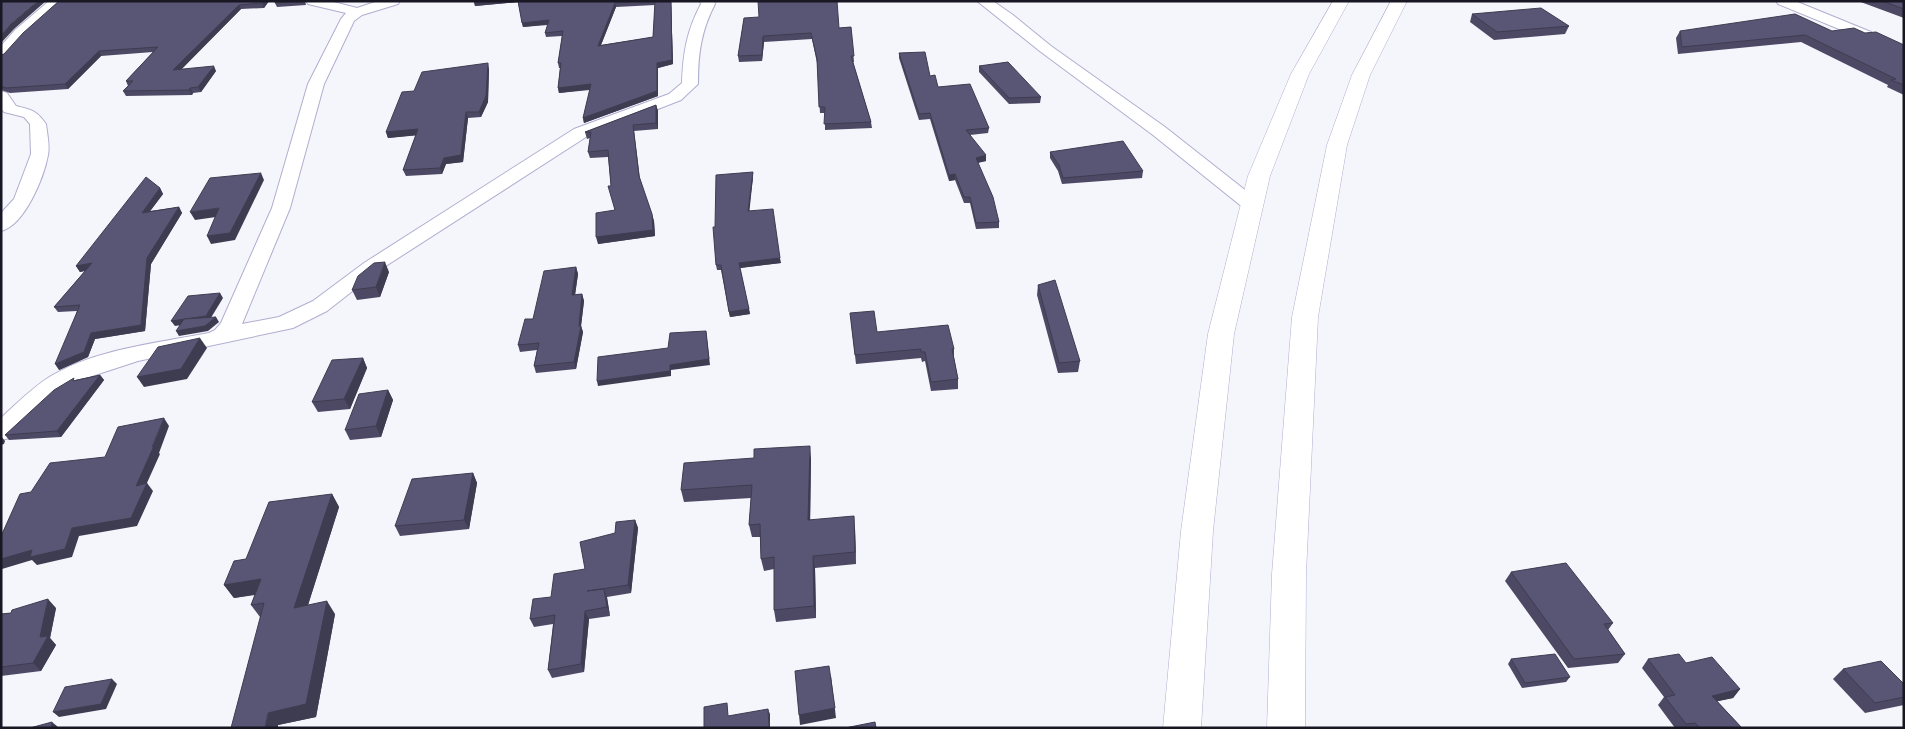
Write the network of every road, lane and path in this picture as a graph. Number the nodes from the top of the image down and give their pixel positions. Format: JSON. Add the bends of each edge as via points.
{"nodes":[{"id":1,"x":57,"y":1,"type":"edge"},
{"id":2,"x":313,"y":1,"type":"edge"},
{"id":3,"x":393,"y":1,"type":"edge"},
{"id":4,"x":707,"y":1,"type":"edge"},
{"id":5,"x":984,"y":1,"type":"edge"},
{"id":6,"x":1341,"y":1,"type":"edge"},
{"id":7,"x":1399,"y":1,"type":"edge"},
{"id":8,"x":1783,"y":1,"type":"edge"},
{"id":9,"x":357,"y":12,"type":"junction"},
{"id":10,"x":1866,"y":36,"type":"edge"},
{"id":11,"x":1,"y":55,"type":"edge"},
{"id":12,"x":1,"y":96,"type":"edge"},
{"id":13,"x":1252,"y":206,"type":"junction"},
{"id":14,"x":1,"y":225,"type":"edge"},
{"id":15,"x":223,"y":335,"type":"junction"},
{"id":16,"x":1,"y":432,"type":"edge"},
{"id":17,"x":1182,"y":728,"type":"edge"},
{"id":18,"x":1286,"y":728,"type":"edge"}],
"edges":[{"from":1,"to":11,"type":"street","via":[[20,33]]},
{"from":2,"to":9,"type":"street"},
{"from":3,"to":9,"type":"street"},
{"from":4,"to":15,"type":"street","via":[[692,38],[690,84],[675,97],[580,133],[380,262],[320,306],[285,323]]},
{"from":5,"to":13,"type":"street","via":[[1159,131]]},
{"from":6,"to":13,"type":"street","via":[[1300,74],[1259,176]]},
{"from":7,"to":18,"type":"street","via":[[1361,75],[1337,145],[1305,317],[1289,574]]},
{"from":8,"to":10,"type":"street"},
{"from":9,"to":15,"type":"street","via":[[348,19],[316,84],[281,208],[231,326]]},
{"from":12,"to":14,"type":"street","via":[[10,109],[30,114],[38,124],[40,154],[23,200]]},
{"from":13,"to":17,"type":"street","via":[[1221,334],[1197,531]]},
{"from":15,"to":16,"type":"street","via":[[108,362],[65,379]]}]}
